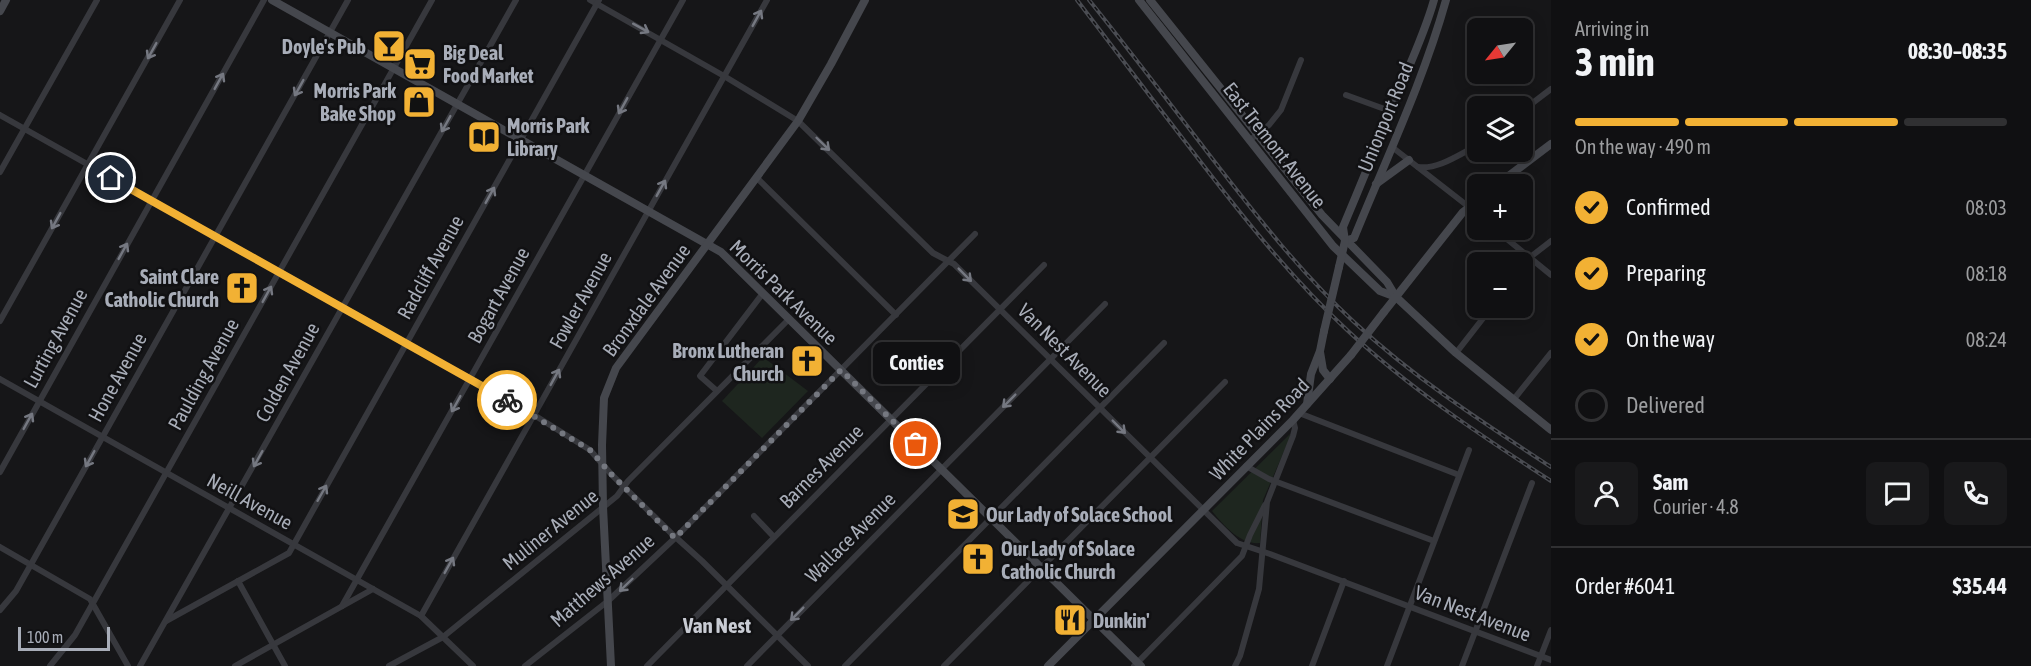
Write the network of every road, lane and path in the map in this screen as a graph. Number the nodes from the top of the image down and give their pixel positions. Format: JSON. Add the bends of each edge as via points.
{"nodes":[{"id":1,"x":6,"y":0,"type":"edge"},
{"id":2,"x":97,"y":0,"type":"edge"},
{"id":3,"x":180,"y":0,"type":"edge"},
{"id":4,"x":264,"y":0,"type":"edge"},
{"id":5,"x":272,"y":0,"type":"edge"},
{"id":6,"x":348,"y":0,"type":"edge"},
{"id":7,"x":432,"y":0,"type":"edge"},
{"id":8,"x":516,"y":0,"type":"edge"},
{"id":9,"x":590,"y":0,"type":"edge"},
{"id":10,"x":683,"y":0,"type":"edge"},
{"id":11,"x":767,"y":0,"type":"edge"},
{"id":12,"x":865,"y":0,"type":"edge"},
{"id":13,"x":1139,"y":0,"type":"edge"},
{"id":14,"x":1150,"y":0,"type":"edge"},
{"id":15,"x":1434,"y":0,"type":"edge"},
{"id":16,"x":1446,"y":0,"type":"edge"},
{"id":17,"x":598,"y":2,"type":"edge"},
{"id":18,"x":0,"y":11,"type":"edge"},
{"id":19,"x":1154,"y":12,"type":"junction"},
{"id":20,"x":1429,"y":19,"type":"junction"},
{"id":21,"x":1440,"y":23,"type":"junction"},
{"id":22,"x":329,"y":33,"type":"junction"},
{"id":23,"x":661,"y":39,"type":"junction"},
{"id":24,"x":1301,"y":60,"type":"dead end"},
{"id":25,"x":393,"y":68,"type":"junction"},
{"id":26,"x":724,"y":76,"type":"junction"},
{"id":27,"x":1551,"y":89,"type":"edge"},
{"id":28,"x":1346,"y":95,"type":"dead end"},
{"id":29,"x":1533,"y":103,"type":"edge"},
{"id":30,"x":457,"y":104,"type":"junction"},
{"id":31,"x":1390,"y":111,"type":"junction"},
{"id":32,"x":0,"y":115,"type":"edge"},
{"id":33,"x":798,"y":121,"type":"junction"},
{"id":34,"x":24,"y":129,"type":"junction"},
{"id":35,"x":1253,"y":137,"type":"junction"},
{"id":36,"x":520,"y":140,"type":"junction"},
{"id":37,"x":1551,"y":144,"type":"edge"},
{"id":38,"x":1392,"y":147,"type":"junction"},
{"id":39,"x":1467,"y":150,"type":"edge"},
{"id":40,"x":1409,"y":160,"type":"junction"},
{"id":41,"x":88,"y":165,"type":"junction"},
{"id":42,"x":1417,"y":167,"type":"junction"},
{"id":43,"x":0,"y":172,"type":"edge"},
{"id":44,"x":1511,"y":174,"type":"edge"},
{"id":45,"x":584,"y":176,"type":"junction"},
{"id":46,"x":756,"y":177,"type":"junction"},
{"id":47,"x":1376,"y":184,"type":"junction"},
{"id":48,"x":152,"y":200,"type":"junction"},
{"id":49,"x":1467,"y":206,"type":"edge"},
{"id":50,"x":1467,"y":208,"type":"edge"},
{"id":51,"x":648,"y":212,"type":"junction"},
{"id":52,"x":975,"y":234,"type":"dead end"},
{"id":53,"x":215,"y":236,"type":"junction"},
{"id":54,"x":1508,"y":240,"type":"edge"},
{"id":55,"x":1345,"y":241,"type":"junction"},
{"id":56,"x":1551,"y":241,"type":"edge"},
{"id":57,"x":707,"y":244,"type":"junction"},
{"id":58,"x":1522,"y":252,"type":"edge"},
{"id":59,"x":1342,"y":255,"type":"junction"},
{"id":60,"x":1533,"y":255,"type":"edge"},
{"id":61,"x":949,"y":261,"type":"junction"},
{"id":62,"x":1533,"y":261,"type":"edge"},
{"id":63,"x":1044,"y":265,"type":"dead end"},
{"id":64,"x":279,"y":272,"type":"junction"},
{"id":65,"x":1551,"y":275,"type":"edge"},
{"id":66,"x":763,"y":293,"type":"junction"},
{"id":67,"x":1396,"y":297,"type":"junction"},
{"id":68,"x":1105,"y":304,"type":"dead end"},
{"id":69,"x":343,"y":308,"type":"junction"},
{"id":70,"x":1000,"y":310,"type":"junction"},
{"id":71,"x":896,"y":315,"type":"junction"},
{"id":72,"x":1483,"y":318,"type":"edge"},
{"id":73,"x":789,"y":319,"type":"junction"},
{"id":74,"x":0,"y":321,"type":"edge"},
{"id":75,"x":1164,"y":343,"type":"dead end"},
{"id":76,"x":406,"y":344,"type":"junction"},
{"id":77,"x":1320,"y":351,"type":"junction"},
{"id":78,"x":1456,"y":353,"type":"junction"},
{"id":79,"x":1551,"y":353,"type":"edge"},
{"id":80,"x":1050,"y":359,"type":"junction"},
{"id":81,"x":841,"y":370,"type":"junction"},
{"id":82,"x":470,"y":379,"type":"junction"},
{"id":83,"x":1330,"y":379,"type":"junction"},
{"id":84,"x":0,"y":380,"type":"edge"},
{"id":85,"x":1225,"y":382,"type":"dead end"},
{"id":86,"x":717,"y":391,"type":"junction"},
{"id":87,"x":1514,"y":399,"type":"junction"},
{"id":88,"x":39,"y":401,"type":"junction"},
{"id":89,"x":1307,"y":405,"type":"junction"},
{"id":90,"x":1100,"y":408,"type":"junction"},
{"id":91,"x":534,"y":415,"type":"junction"},
{"id":92,"x":1296,"y":416,"type":"junction"},
{"id":93,"x":891,"y":419,"type":"junction"},
{"id":94,"x":1551,"y":430,"type":"edge"},
{"id":95,"x":102,"y":437,"type":"junction"},
{"id":96,"x":1469,"y":450,"type":"dead end"},
{"id":97,"x":1150,"y":458,"type":"junction"},
{"id":98,"x":602,"y":463,"type":"junction"},
{"id":99,"x":1246,"y":466,"type":"junction"},
{"id":100,"x":941,"y":469,"type":"junction"},
{"id":101,"x":0,"y":472,"type":"edge"},
{"id":102,"x":166,"y":473,"type":"junction"},
{"id":103,"x":1460,"y":476,"type":"junction"},
{"id":104,"x":1275,"y":481,"type":"junction"},
{"id":105,"x":1532,"y":483,"type":"dead end"},
{"id":106,"x":624,"y":487,"type":"junction"},
{"id":107,"x":1267,"y":502,"type":"junction"},
{"id":108,"x":603,"y":507,"type":"junction"},
{"id":109,"x":230,"y":509,"type":"junction"},
{"id":110,"x":1203,"y":510,"type":"junction"},
{"id":111,"x":754,"y":516,"type":"dead end"},
{"id":112,"x":991,"y":518,"type":"junction"},
{"id":113,"x":774,"y":537,"type":"junction"},
{"id":114,"x":675,"y":538,"type":"junction"},
{"id":115,"x":1434,"y":541,"type":"junction"},
{"id":116,"x":293,"y":544,"type":"junction"},
{"id":117,"x":0,"y":548,"type":"edge"},
{"id":118,"x":1247,"y":548,"type":"junction"},
{"id":119,"x":1262,"y":552,"type":"junction"},
{"id":120,"x":31,"y":565,"type":"junction"},
{"id":121,"x":1041,"y":568,"type":"junction"},
{"id":122,"x":357,"y":580,"type":"junction"},
{"id":123,"x":238,"y":581,"type":"junction"},
{"id":124,"x":1344,"y":582,"type":"junction"},
{"id":125,"x":726,"y":586,"type":"junction"},
{"id":126,"x":373,"y":589,"type":"junction"},
{"id":127,"x":178,"y":599,"type":"junction"},
{"id":128,"x":608,"y":602,"type":"junction"},
{"id":129,"x":93,"y":603,"type":"junction"},
{"id":130,"x":342,"y":606,"type":"junction"},
{"id":131,"x":1409,"y":606,"type":"junction"},
{"id":132,"x":0,"y":610,"type":"edge"},
{"id":133,"x":186,"y":610,"type":"junction"},
{"id":134,"x":421,"y":616,"type":"junction"},
{"id":135,"x":1094,"y":620,"type":"junction"},
{"id":136,"x":165,"y":621,"type":"junction"},
{"id":137,"x":1551,"y":630,"type":"edge"},
{"id":138,"x":1475,"y":632,"type":"junction"},
{"id":139,"x":776,"y":635,"type":"junction"},
{"id":140,"x":443,"y":637,"type":"junction"},
{"id":141,"x":273,"y":645,"type":"junction"},
{"id":142,"x":1541,"y":657,"type":"junction"},
{"id":143,"x":1551,"y":660,"type":"edge"},
{"id":144,"x":1138,"y":665,"type":"edge"},
{"id":145,"x":50,"y":666,"type":"edge"},
{"id":146,"x":128,"y":666,"type":"edge"},
{"id":147,"x":140,"y":666,"type":"edge"},
{"id":148,"x":235,"y":666,"type":"edge"},
{"id":149,"x":285,"y":666,"type":"edge"},
{"id":150,"x":389,"y":666,"type":"edge"},
{"id":151,"x":473,"y":666,"type":"edge"},
{"id":152,"x":525,"y":666,"type":"edge"},
{"id":153,"x":612,"y":666,"type":"edge"},
{"id":154,"x":647,"y":666,"type":"edge"},
{"id":155,"x":747,"y":666,"type":"edge"},
{"id":156,"x":808,"y":666,"type":"edge"},
{"id":157,"x":845,"y":666,"type":"edge"},
{"id":158,"x":944,"y":666,"type":"edge"},
{"id":159,"x":1048,"y":666,"type":"edge"},
{"id":160,"x":1235,"y":666,"type":"edge"},
{"id":161,"x":1312,"y":666,"type":"edge"},
{"id":162,"x":1387,"y":666,"type":"edge"},
{"id":163,"x":1462,"y":666,"type":"edge"},
{"id":164,"x":1537,"y":666,"type":"edge"}],
"edges":[{"from":1,"to":18,"type":"main road"},
{"from":2,"to":34,"type":"street"},
{"from":3,"to":41,"type":"street","one_way":true},
{"from":48,"to":4,"type":"street","name":"Lurting Avenue","one_way":true},
{"from":5,"to":22,"type":"main road","name":"Morris Park Avenue"},
{"from":6,"to":22,"type":"street","name":"Hone Avenue"},
{"from":7,"to":25,"type":"street","name":"Paulding Avenue"},
{"from":8,"to":30,"type":"street","name":"Colden Avenue"},
{"from":9,"to":17,"type":"street","name":"Van Nest Avenue"},
{"from":10,"to":23,"type":"street","name":"Bogart Avenue"},
{"from":26,"to":11,"type":"street","name":"Fowler Avenue","one_way":true},
{"from":12,"to":33,"type":"main road","name":"Bronxdale Avenue"},
{"from":13,"to":19,"type":"main road","name":"East Tremont Avenue"},
{"from":14,"to":19,"type":"main road","name":"East Tremont Avenue"},
{"from":15,"to":20,"type":"main road","name":"Unionport Road"},
{"from":16,"to":21,"type":"main road","name":"Unionport Road"},
{"from":17,"to":23,"type":"street","name":"Van Nest Avenue","one_way":true},
{"from":17,"to":36,"type":"street","name":"Radcliff Avenue"},
{"from":19,"to":35,"type":"main road","name":"East Tremont Avenue"},
{"from":20,"to":21,"type":"main road"},
{"from":20,"to":31,"type":"main road","name":"Unionport Road"},
{"from":21,"to":38,"type":"main road","name":"Unionport Road"},
{"from":22,"to":25,"type":"main road","name":"Morris Park Avenue"},
{"from":22,"to":53,"type":"street","name":"Hone Avenue","one_way":true},
{"from":23,"to":26,"type":"street","name":"Van Nest Avenue"},
{"from":23,"to":45,"type":"street","name":"Bogart Avenue","one_way":true},
{"from":24,"to":35,"type":"street","via":[[1281,110]]},
{"from":25,"to":30,"type":"main road","name":"Morris Park Avenue"},
{"from":25,"to":64,"type":"street","name":"Paulding Avenue"},
{"from":26,"to":33,"type":"street","name":"Van Nest Avenue"},
{"from":51,"to":26,"type":"street","name":"Fowler Avenue","one_way":true},
{"from":27,"to":29,"type":"street"},
{"from":28,"to":31,"type":"street"},
{"from":30,"to":36,"type":"main road","name":"Morris Park Avenue"},
{"from":30,"to":69,"type":"street","name":"Colden Avenue","one_way":true},
{"from":31,"to":55,"type":"main road","name":"Unionport Road","via":[[1343,227]]},
{"from":32,"to":34,"type":"street"},
{"from":33,"to":46,"type":"main road","name":"Bronxdale Avenue"},
{"from":33,"to":61,"type":"street","name":"Van Nest Avenue","one_way":true,"via":[[931,252]]},
{"from":34,"to":41,"type":"street"},
{"from":34,"to":43,"type":"street"},
{"from":35,"to":55,"type":"main road","name":"East Tremont Avenue"},
{"from":35,"to":59,"type":"main road","name":"East Tremont Avenue"},
{"from":36,"to":45,"type":"main road","name":"Morris Park Avenue"},
{"from":76,"to":36,"type":"street","name":"Radcliff Avenue","one_way":true},
{"from":37,"to":44,"type":"main road"},
{"from":38,"to":40,"type":"street"},
{"from":38,"to":47,"type":"main road","name":"Unionport Road"},
{"from":39,"to":42,"type":"street","via":[[1435,166]]},
{"from":40,"to":42,"type":"street"},
{"from":40,"to":47,"type":"main road"},
{"from":41,"to":48,"type":"street"},
{"from":41,"to":74,"type":"street","one_way":true},
{"from":42,"to":49,"type":"street"},
{"from":45,"to":51,"type":"main road","name":"Morris Park Avenue"},
{"from":45,"to":82,"type":"street","name":"Bogart Avenue"},
{"from":46,"to":57,"type":"main road","name":"Bronxdale Avenue"},
{"from":46,"to":71,"type":"street"},
{"from":47,"to":55,"type":"main road","name":"Unionport Road","via":[[1354,238]]},
{"from":48,"to":53,"type":"street"},
{"from":88,"to":48,"type":"street","name":"Lurting Avenue","one_way":true},
{"from":50,"to":67,"type":"main road","name":"White Plains Road"},
{"from":51,"to":57,"type":"main road","name":"Morris Park Avenue"},
{"from":91,"to":51,"type":"street","name":"Fowler Avenue","one_way":true},
{"from":52,"to":61,"type":"street","name":"Matthews Avenue"},
{"from":53,"to":64,"type":"street"},
{"from":53,"to":95,"type":"street","name":"Hone Avenue"},
{"from":54,"to":58,"type":"street"},
{"from":55,"to":59,"type":"main road","name":"Unionport Road"},
{"from":55,"to":67,"type":"main road","name":"East Tremont Avenue","via":[[1387,282]]},
{"from":56,"to":60,"type":"street"},
{"from":57,"to":66,"type":"main road","name":"Morris Park Avenue","via":[[728,257]]},
{"from":57,"to":98,"type":"main road","name":"Bronxdale Avenue","via":[[616,368],[604,398]]},
{"from":59,"to":67,"type":"main road","name":"East Tremont Avenue","via":[[1380,291]]},
{"from":59,"to":77,"type":"main road","name":"Unionport Road","bridge":true},
{"from":61,"to":70,"type":"street","name":"Van Nest Avenue","one_way":true},
{"from":61,"to":71,"type":"street","name":"Matthews Avenue"},
{"from":62,"to":65,"type":"street"},
{"from":63,"to":70,"type":"street","name":"Barnes Avenue"},
{"from":64,"to":69,"type":"street"},
{"from":102,"to":64,"type":"street","name":"Paulding Avenue","one_way":true},
{"from":66,"to":73,"type":"main road","name":"Morris Park Avenue"},
{"from":66,"to":86,"type":"street","via":[[700,376]]},
{"from":67,"to":78,"type":"main road","name":"East Tremont Avenue"},
{"from":67,"to":83,"type":"main road","name":"White Plains Road","bridge":true},
{"from":68,"to":80,"type":"street","name":"Wallace Avenue"},
{"from":69,"to":76,"type":"street"},
{"from":69,"to":109,"type":"street","name":"Colden Avenue","one_way":true},
{"from":70,"to":80,"type":"street","name":"Van Nest Avenue"},
{"from":70,"to":93,"type":"street","name":"Barnes Avenue"},
{"from":71,"to":81,"type":"street","name":"Matthews Avenue"},
{"from":72,"to":78,"type":"street"},
{"from":73,"to":81,"type":"main road","name":"Morris Park Avenue"},
{"from":73,"to":86,"type":"street","name":"Muliner Avenue"},
{"from":75,"to":90,"type":"street"},
{"from":76,"to":82,"type":"street"},
{"from":116,"to":76,"type":"street","name":"Radcliff Avenue","one_way":true},
{"from":77,"to":83,"type":"main road","via":[[1323,370]]},
{"from":77,"to":89,"type":"main road","name":"Unionport Road","via":[[1311,374]]},
{"from":78,"to":87,"type":"main road","name":"East Tremont Avenue"},
{"from":79,"to":87,"type":"street"},
{"from":80,"to":90,"type":"street","name":"Van Nest Avenue"},
{"from":80,"to":100,"type":"street","name":"Wallace Avenue","one_way":true},
{"from":81,"to":93,"type":"main road","name":"Morris Park Avenue"},
{"from":81,"to":114,"type":"street","name":"Matthews Avenue"},
{"from":82,"to":91,"type":"street"},
{"from":82,"to":122,"type":"street","name":"Bogart Avenue","one_way":true},
{"from":83,"to":89,"type":"main road","name":"White Plains Road"},
{"from":84,"to":88,"type":"street","name":"Neill Avenue"},
{"from":85,"to":97,"type":"street"},
{"from":86,"to":106,"type":"street","name":"Muliner Avenue"},
{"from":87,"to":94,"type":"main road","name":"East Tremont Avenue"},
{"from":88,"to":95,"type":"street","name":"Neill Avenue"},
{"from":101,"to":88,"type":"street","name":"Lurting Avenue","one_way":true},
{"from":89,"to":92,"type":"main road","name":"White Plains Road"},
{"from":90,"to":97,"type":"street","name":"Van Nest Avenue","one_way":true},
{"from":90,"to":112,"type":"street"},
{"from":91,"to":98,"type":"street","via":[[585,446]]},
{"from":134,"to":91,"type":"street","name":"Fowler Avenue","one_way":true},
{"from":92,"to":99,"type":"main road","name":"White Plains Road"},
{"from":92,"to":103,"type":"street"},
{"from":92,"to":104,"type":"street","via":[[1293,436]]},
{"from":93,"to":100,"type":"main road","name":"Morris Park Avenue"},
{"from":93,"to":113,"type":"street","name":"Barnes Avenue"},
{"from":95,"to":102,"type":"street","name":"Neill Avenue"},
{"from":95,"to":120,"type":"street","name":"Hone Avenue","one_way":true},
{"from":96,"to":103,"type":"street"},
{"from":97,"to":110,"type":"street","name":"Van Nest Avenue"},
{"from":97,"to":121,"type":"street"},
{"from":98,"to":106,"type":"street"},
{"from":98,"to":108,"type":"main road","name":"Bronxdale Avenue"},
{"from":99,"to":104,"type":"street"},
{"from":99,"to":110,"type":"main road","name":"White Plains Road"},
{"from":100,"to":112,"type":"main road","name":"Morris Park Avenue"},
{"from":100,"to":139,"type":"street","name":"Wallace Avenue","one_way":true},
{"from":102,"to":109,"type":"street","name":"Neill Avenue"},
{"from":102,"to":129,"type":"street","name":"Paulding Avenue"},
{"from":103,"to":115,"type":"street"},
{"from":104,"to":107,"type":"street"},
{"from":104,"to":115,"type":"street"},
{"from":105,"to":138,"type":"street"},
{"from":106,"to":108,"type":"street","name":"Muliner Avenue"},
{"from":106,"to":114,"type":"street"},
{"from":107,"to":118,"type":"street"},
{"from":107,"to":119,"type":"street"},
{"from":108,"to":128,"type":"main road","name":"Bronxdale Avenue"},
{"from":108,"to":140,"type":"street","name":"Muliner Avenue"},
{"from":109,"to":116,"type":"street","name":"Neill Avenue"},
{"from":109,"to":127,"type":"street","name":"Colden Avenue"},
{"from":110,"to":118,"type":"street","name":"Van Nest Avenue","via":[[1234,541]]},
{"from":110,"to":135,"type":"main road","name":"White Plains Road"},
{"from":111,"to":113,"type":"street"},
{"from":112,"to":121,"type":"main road","name":"Morris Park Avenue"},
{"from":112,"to":157,"type":"street"},
{"from":113,"to":125,"type":"street","name":"Barnes Avenue"},
{"from":114,"to":125,"type":"street"},
{"from":114,"to":128,"type":"street","name":"Matthews Avenue","one_way":true},
{"from":115,"to":131,"type":"street"},
{"from":116,"to":122,"type":"street","name":"Neill Avenue"},
{"from":116,"to":123,"type":"street","name":"Radcliff Avenue","via":[[289,553]]},
{"from":117,"to":120,"type":"street"},
{"from":118,"to":119,"type":"street","name":"Van Nest Avenue"},
{"from":118,"to":144,"type":"street"},
{"from":119,"to":124,"type":"street","name":"Van Nest Avenue"},
{"from":119,"to":160,"type":"street","via":[[1257,594]]},
{"from":120,"to":129,"type":"street"},
{"from":120,"to":132,"type":"street","name":"Hone Avenue"},
{"from":121,"to":135,"type":"main road","name":"Morris Park Avenue"},
{"from":121,"to":158,"type":"street"},
{"from":122,"to":126,"type":"street","name":"Neill Avenue"},
{"from":122,"to":130,"type":"street","name":"Bogart Avenue"},
{"from":123,"to":133,"type":"street","name":"Radcliff Avenue"},
{"from":123,"to":141,"type":"street"},
{"from":124,"to":131,"type":"street","name":"Van Nest Avenue"},
{"from":124,"to":161,"type":"street"},
{"from":125,"to":139,"type":"street"},
{"from":125,"to":154,"type":"street","name":"Barnes Avenue"},
{"from":126,"to":130,"type":"street"},
{"from":126,"to":134,"type":"street","name":"Neill Avenue"},
{"from":127,"to":133,"type":"street"},
{"from":127,"to":136,"type":"street","name":"Colden Avenue"},
{"from":128,"to":152,"type":"street","name":"Matthews Avenue"},
{"from":128,"to":153,"type":"main road","name":"Bronxdale Avenue"},
{"from":129,"to":145,"type":"street","name":"Paulding Avenue","via":[[75,635]]},
{"from":129,"to":146,"type":"street"},
{"from":130,"to":141,"type":"street"},
{"from":131,"to":138,"type":"street","name":"Van Nest Avenue"},
{"from":131,"to":162,"type":"street"},
{"from":133,"to":136,"type":"street","name":"Radcliff Avenue"},
{"from":134,"to":140,"type":"street","name":"Neill Avenue"},
{"from":135,"to":144,"type":"main road","name":"Morris Park Avenue"},
{"from":135,"to":159,"type":"main road","name":"White Plains Road"},
{"from":136,"to":147,"type":"street","name":"Colden Avenue"},
{"from":137,"to":142,"type":"street"},
{"from":138,"to":142,"type":"street","name":"Van Nest Avenue"},
{"from":138,"to":163,"type":"street"},
{"from":139,"to":155,"type":"street","name":"Wallace Avenue"},
{"from":139,"to":156,"type":"street"},
{"from":140,"to":150,"type":"street","name":"Muliner Avenue"},
{"from":140,"to":151,"type":"street","name":"Neill Avenue"},
{"from":141,"to":148,"type":"street"},
{"from":141,"to":149,"type":"street"},
{"from":142,"to":143,"type":"street","name":"Van Nest Avenue"},
{"from":142,"to":164,"type":"street"}]}
